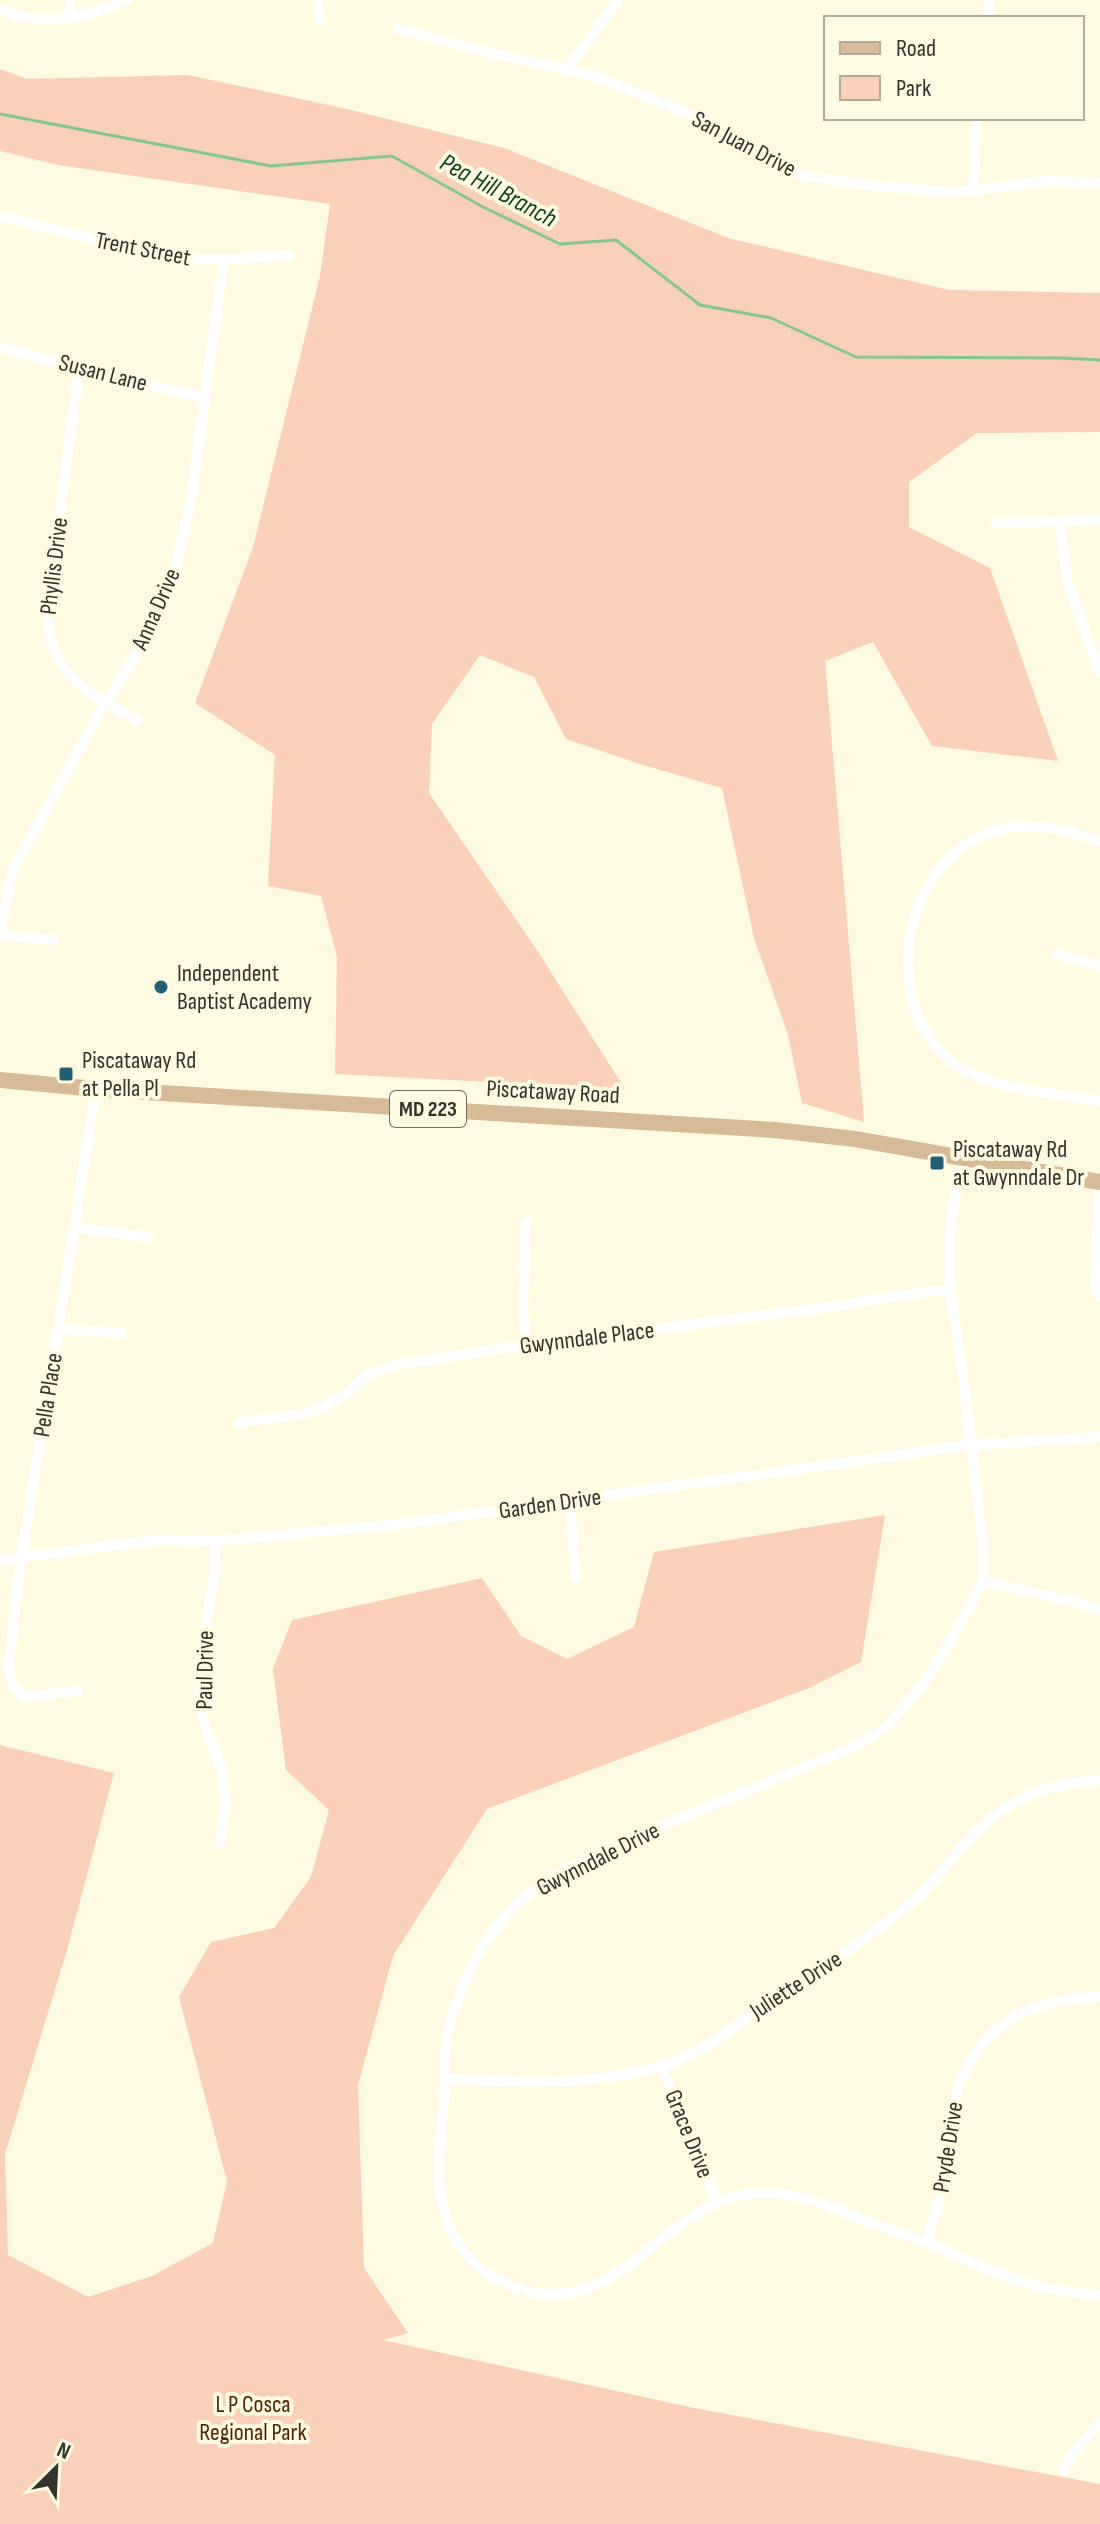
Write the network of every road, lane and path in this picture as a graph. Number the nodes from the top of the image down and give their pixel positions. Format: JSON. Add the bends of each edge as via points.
{"nodes":[{"id":1,"x":70,"y":0,"type":"edge"},
{"id":2,"x":127,"y":0,"type":"edge"},
{"id":3,"x":318,"y":0,"type":"edge"},
{"id":4,"x":618,"y":0,"type":"edge"},
{"id":5,"x":0,"y":9,"type":"edge"},
{"id":6,"x":70,"y":19,"type":"junction"},
{"id":7,"x":320,"y":21,"type":"dead end"},
{"id":8,"x":398,"y":29,"type":"dead end"},
{"id":9,"x":568,"y":68,"type":"junction"},
{"id":10,"x":977,"y":120,"type":"edge"},
{"id":11,"x":1100,"y":183,"type":"edge"},
{"id":12,"x":973,"y":191,"type":"junction"},
{"id":13,"x":0,"y":216,"type":"edge"},
{"id":14,"x":289,"y":255,"type":"dead end"},
{"id":15,"x":224,"y":259,"type":"junction"},
{"id":16,"x":0,"y":347,"type":"edge"},
{"id":17,"x":79,"y":369,"type":"junction"},
{"id":18,"x":206,"y":398,"type":"junction"},
{"id":19,"x":1100,"y":520,"type":"edge"},
{"id":20,"x":1060,"y":522,"type":"junction"},
{"id":21,"x":996,"y":523,"type":"dead end"},
{"id":22,"x":1100,"y":672,"type":"edge"},
{"id":23,"x":105,"y":703,"type":"junction"},
{"id":24,"x":138,"y":721,"type":"dead end"},
{"id":25,"x":1100,"y":841,"type":"edge"},
{"id":26,"x":0,"y":928,"type":"edge"},
{"id":27,"x":0,"y":935,"type":"edge"},
{"id":28,"x":54,"y":940,"type":"dead end"},
{"id":29,"x":1057,"y":954,"type":"dead end"},
{"id":30,"x":1100,"y":966,"type":"edge"},
{"id":31,"x":0,"y":1080,"type":"edge"},
{"id":32,"x":96,"y":1089,"type":"junction"},
{"id":33,"x":1100,"y":1101,"type":"edge"},
{"id":34,"x":962,"y":1156,"type":"junction"},
{"id":35,"x":1100,"y":1183,"type":"edge"},
{"id":36,"x":526,"y":1222,"type":"dead end"},
{"id":37,"x":76,"y":1228,"type":"junction"},
{"id":38,"x":148,"y":1237,"type":"dead end"},
{"id":39,"x":950,"y":1291,"type":"junction"},
{"id":40,"x":1100,"y":1297,"type":"edge"},
{"id":41,"x":58,"y":1329,"type":"junction"},
{"id":42,"x":122,"y":1333,"type":"dead end"},
{"id":43,"x":526,"y":1345,"type":"junction"},
{"id":44,"x":238,"y":1423,"type":"dead end"},
{"id":45,"x":1100,"y":1437,"type":"edge"},
{"id":46,"x":971,"y":1445,"type":"junction"},
{"id":47,"x":570,"y":1501,"type":"junction"},
{"id":48,"x":215,"y":1541,"type":"junction"},
{"id":49,"x":22,"y":1556,"type":"junction"},
{"id":50,"x":0,"y":1560,"type":"edge"},
{"id":51,"x":576,"y":1577,"type":"dead end"},
{"id":52,"x":983,"y":1581,"type":"junction"},
{"id":53,"x":1100,"y":1610,"type":"edge"},
{"id":54,"x":78,"y":1691,"type":"dead end"},
{"id":55,"x":1100,"y":1780,"type":"edge"},
{"id":56,"x":220,"y":1844,"type":"dead end"},
{"id":57,"x":1100,"y":1997,"type":"edge"},
{"id":58,"x":662,"y":2066,"type":"junction"},
{"id":59,"x":445,"y":2078,"type":"junction"},
{"id":60,"x":717,"y":2202,"type":"junction"},
{"id":61,"x":926,"y":2242,"type":"junction"},
{"id":62,"x":1100,"y":2295,"type":"edge"},
{"id":63,"x":1100,"y":2422,"type":"edge"},
{"id":64,"x":1064,"y":2471,"type":"dead end"}],
"edges":[{"from":1,"to":6,"type":"street"},
{"from":2,"to":6,"type":"street"},
{"from":3,"to":7,"type":"street"},
{"from":4,"to":9,"type":"street"},
{"from":5,"to":6,"type":"street","via":[[22,17]]},
{"from":8,"to":9,"type":"street","name":"San Juan Drive"},
{"from":9,"to":12,"type":"street","name":"San Juan Drive","via":[[692,115],[805,176],[921,191]]},
{"from":10,"to":12,"type":"street"},
{"from":11,"to":12,"type":"street","name":"San Juan Drive","via":[[1044,181]]},
{"from":13,"to":15,"type":"street","name":"Trent Street","via":[[174,259]]},
{"from":14,"to":15,"type":"street","name":"Trent Street"},
{"from":15,"to":18,"type":"street","name":"Anna Drive"},
{"from":16,"to":17,"type":"street","name":"Susan Lane"},
{"from":17,"to":18,"type":"street","name":"Susan Lane"},
{"from":17,"to":23,"type":"street","name":"Phyllis Drive","via":[[47,630],[64,669]]},
{"from":18,"to":23,"type":"street","name":"Anna Drive","via":[[176,566],[155,620]]},
{"from":19,"to":20,"type":"street"},
{"from":20,"to":21,"type":"street"},
{"from":20,"to":22,"type":"street","via":[[1068,583]]},
{"from":23,"to":24,"type":"street","name":"Phyllis Drive"},
{"from":23,"to":26,"type":"street","name":"Anna Drive","via":[[14,868]]},
{"from":25,"to":33,"type":"street","via":[[1032,826],[981,836],[932,880],[917,910],[907,957],[912,1003],[920,1021],[959,1067],[987,1081]]},
{"from":27,"to":28,"type":"street"},
{"from":29,"to":30,"type":"street"},
{"from":31,"to":32,"type":"main road","name":"Piscataway Road","number":"MD 223"},
{"from":32,"to":34,"type":"main road","name":"Piscataway Road","number":"MD 223","via":[[775,1130]]},
{"from":32,"to":37,"type":"street","name":"Pella Place"},
{"from":34,"to":35,"type":"main road","name":"Piscataway Road","number":"MD 223"},
{"from":34,"to":39,"type":"street","name":"Gwynndale Drive","via":[[950,1228]]},
{"from":35,"to":40,"type":"street","via":[[1095,1283]]},
{"from":36,"to":43,"type":"street"},
{"from":37,"to":38,"type":"street"},
{"from":37,"to":41,"type":"street","name":"Pella Place"},
{"from":39,"to":43,"type":"street","name":"Gwynndale Place"},
{"from":39,"to":46,"type":"street","name":"Gwynndale Drive"},
{"from":41,"to":42,"type":"street"},
{"from":41,"to":49,"type":"street","name":"Pella Place"},
{"from":43,"to":44,"type":"street","name":"Gwynndale Place","via":[[380,1369],[319,1409]]},
{"from":45,"to":46,"type":"street","name":"Garden Drive"},
{"from":46,"to":47,"type":"street","name":"Garden Drive"},
{"from":46,"to":52,"type":"street","name":"Gwynndale Drive"},
{"from":47,"to":48,"type":"street","name":"Garden Drive"},
{"from":47,"to":51,"type":"street"},
{"from":48,"to":49,"type":"street","name":"Garden Drive","via":[[146,1541]]},
{"from":48,"to":56,"type":"street","name":"Paul Drive","via":[[200,1704],[223,1773]]},
{"from":49,"to":50,"type":"street","name":"Garden Drive"},
{"from":49,"to":54,"type":"street","name":"Pella Place","via":[[9,1668],[12,1684],[23,1697]]},
{"from":52,"to":53,"type":"street"},
{"from":52,"to":59,"type":"street","name":"Gwynndale Drive","via":[[924,1684],[883,1730],[594,1856],[521,1899],[488,1940],[461,1992],[446,2042]]},
{"from":55,"to":58,"type":"street","name":"Juliette Drive","via":[[1063,1784],[1013,1802],[976,1831],[924,1891],[863,1941],[706,2044]]},
{"from":57,"to":61,"type":"street","name":"Pryde Drive","via":[[1046,2002],[1022,2011],[980,2047],[951,2112],[939,2207]]},
{"from":58,"to":59,"type":"street","name":"Juliette Drive","via":[[585,2081]]},
{"from":58,"to":60,"type":"street","name":"Grace Drive"},
{"from":59,"to":60,"type":"street","name":"Gwynndale Drive","via":[[438,2183],[444,2217],[468,2257],[503,2282],[533,2292],[581,2291],[622,2269]]},
{"from":60,"to":61,"type":"street","name":"Gwynndale Drive","via":[[758,2192],[791,2195]]},
{"from":61,"to":62,"type":"street","name":"Gwynndale Drive","via":[[1029,2285]]},
{"from":63,"to":64,"type":"street"}]}
